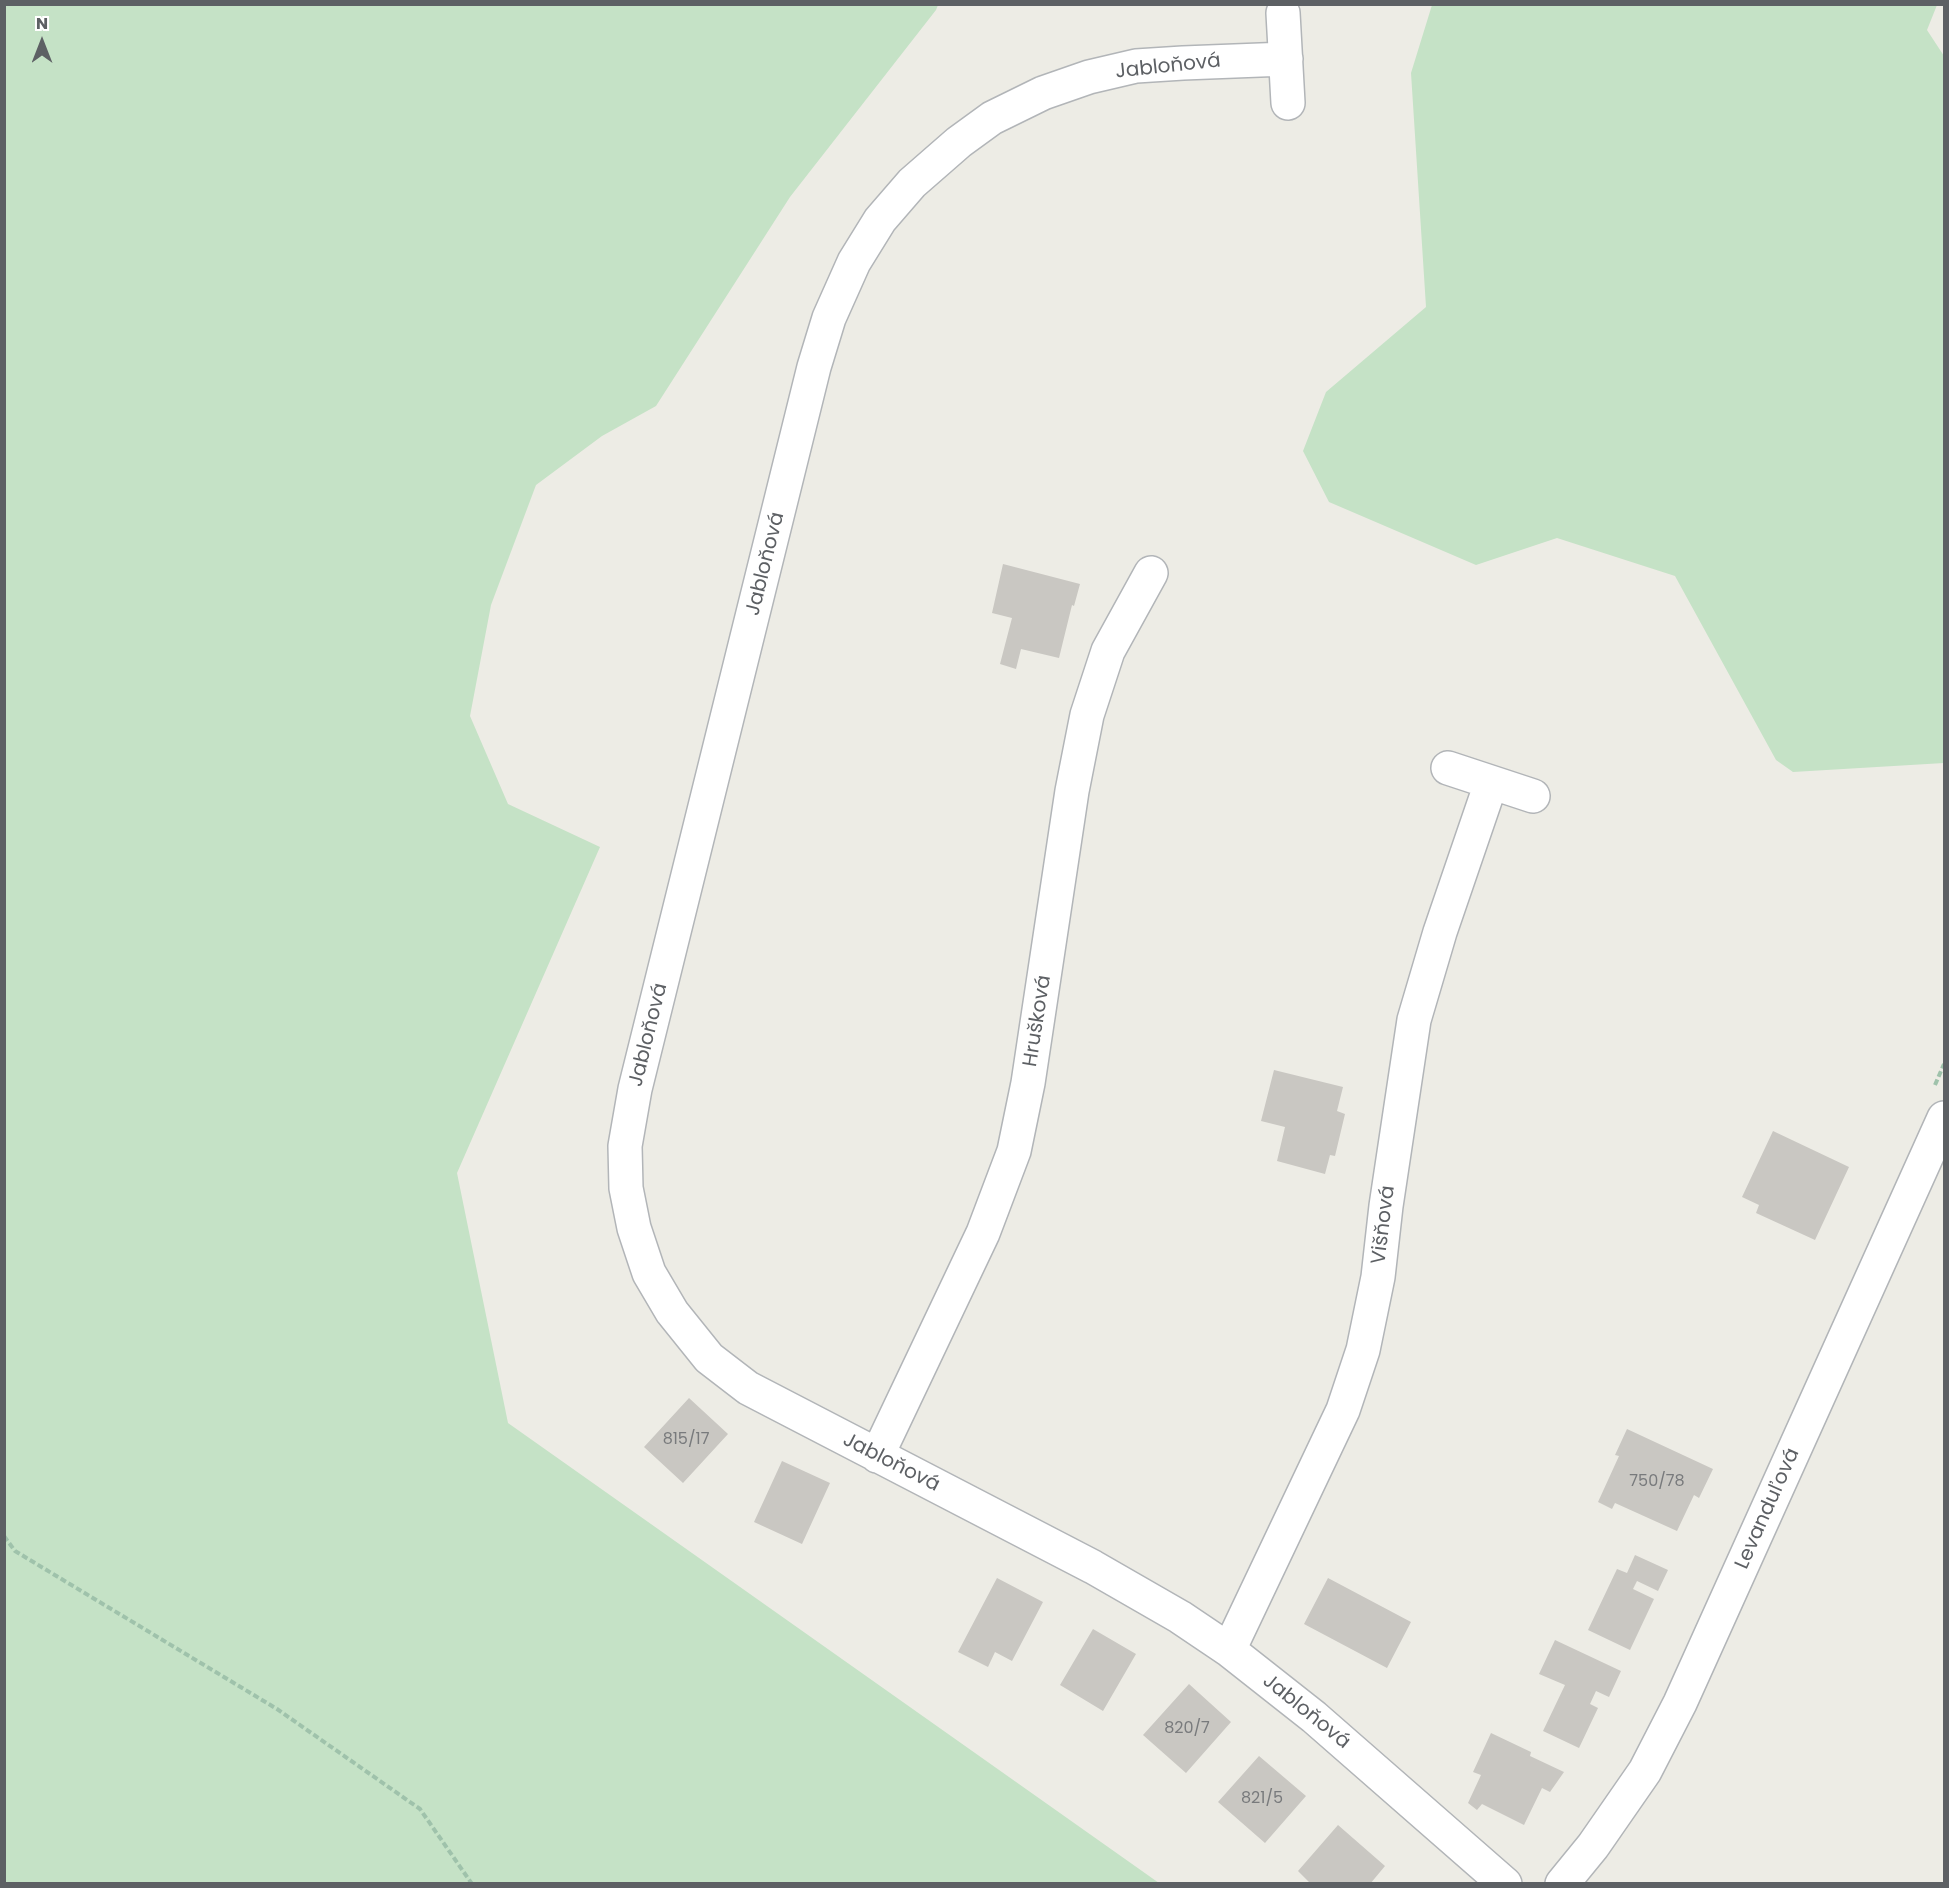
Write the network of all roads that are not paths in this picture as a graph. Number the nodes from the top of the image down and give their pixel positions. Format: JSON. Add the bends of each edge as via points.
{"nodes":[{"id":1,"x":1283,"y":13,"type":"dead end"},
{"id":2,"x":1286,"y":59,"type":"junction"},
{"id":3,"x":1288,"y":103,"type":"dead end"},
{"id":4,"x":1151,"y":573,"type":"dead end"},
{"id":5,"x":1448,"y":768,"type":"dead end"},
{"id":6,"x":1491,"y":783,"type":"junction"},
{"id":7,"x":1533,"y":796,"type":"dead end"},
{"id":8,"x":1944,"y":1118,"type":"edge"},
{"id":9,"x":877,"y":1456,"type":"junction"},
{"id":10,"x":1229,"y":1650,"type":"junction"},
{"id":11,"x":1505,"y":1884,"type":"edge"},
{"id":12,"x":1562,"y":1884,"type":"edge"}],
"edges":[{"from":1,"to":2,"type":"street"},
{"from":2,"to":3,"type":"street"},
{"from":2,"to":9,"type":"street","name":"Jabloňová","via":[[1136,66],[1043,93],[992,118],[912,183],[880,220],[854,262],[829,318],[814,367],[635,1089],[625,1146],[626,1188],[649,1273],[672,1312],[709,1358],[748,1388]]},
{"from":4,"to":9,"type":"street","name":"Hrušková","via":[[1108,651],[1088,716],[1072,791],[1028,1083],[1014,1151],[983,1233]]},
{"from":5,"to":6,"type":"street"},
{"from":6,"to":7,"type":"street"},
{"from":6,"to":10,"type":"street","name":"Višňová","via":[[1414,1020],[1378,1277],[1363,1350],[1343,1410]]},
{"from":8,"to":12,"type":"street","name":"Levanduľová","via":[[1680,1703],[1645,1771]]},
{"from":9,"to":10,"type":"street","name":"Jabloňová","via":[[1093,1567]]},
{"from":10,"to":11,"type":"street","name":"Jabloňová","via":[[1314,1718]]}]}
